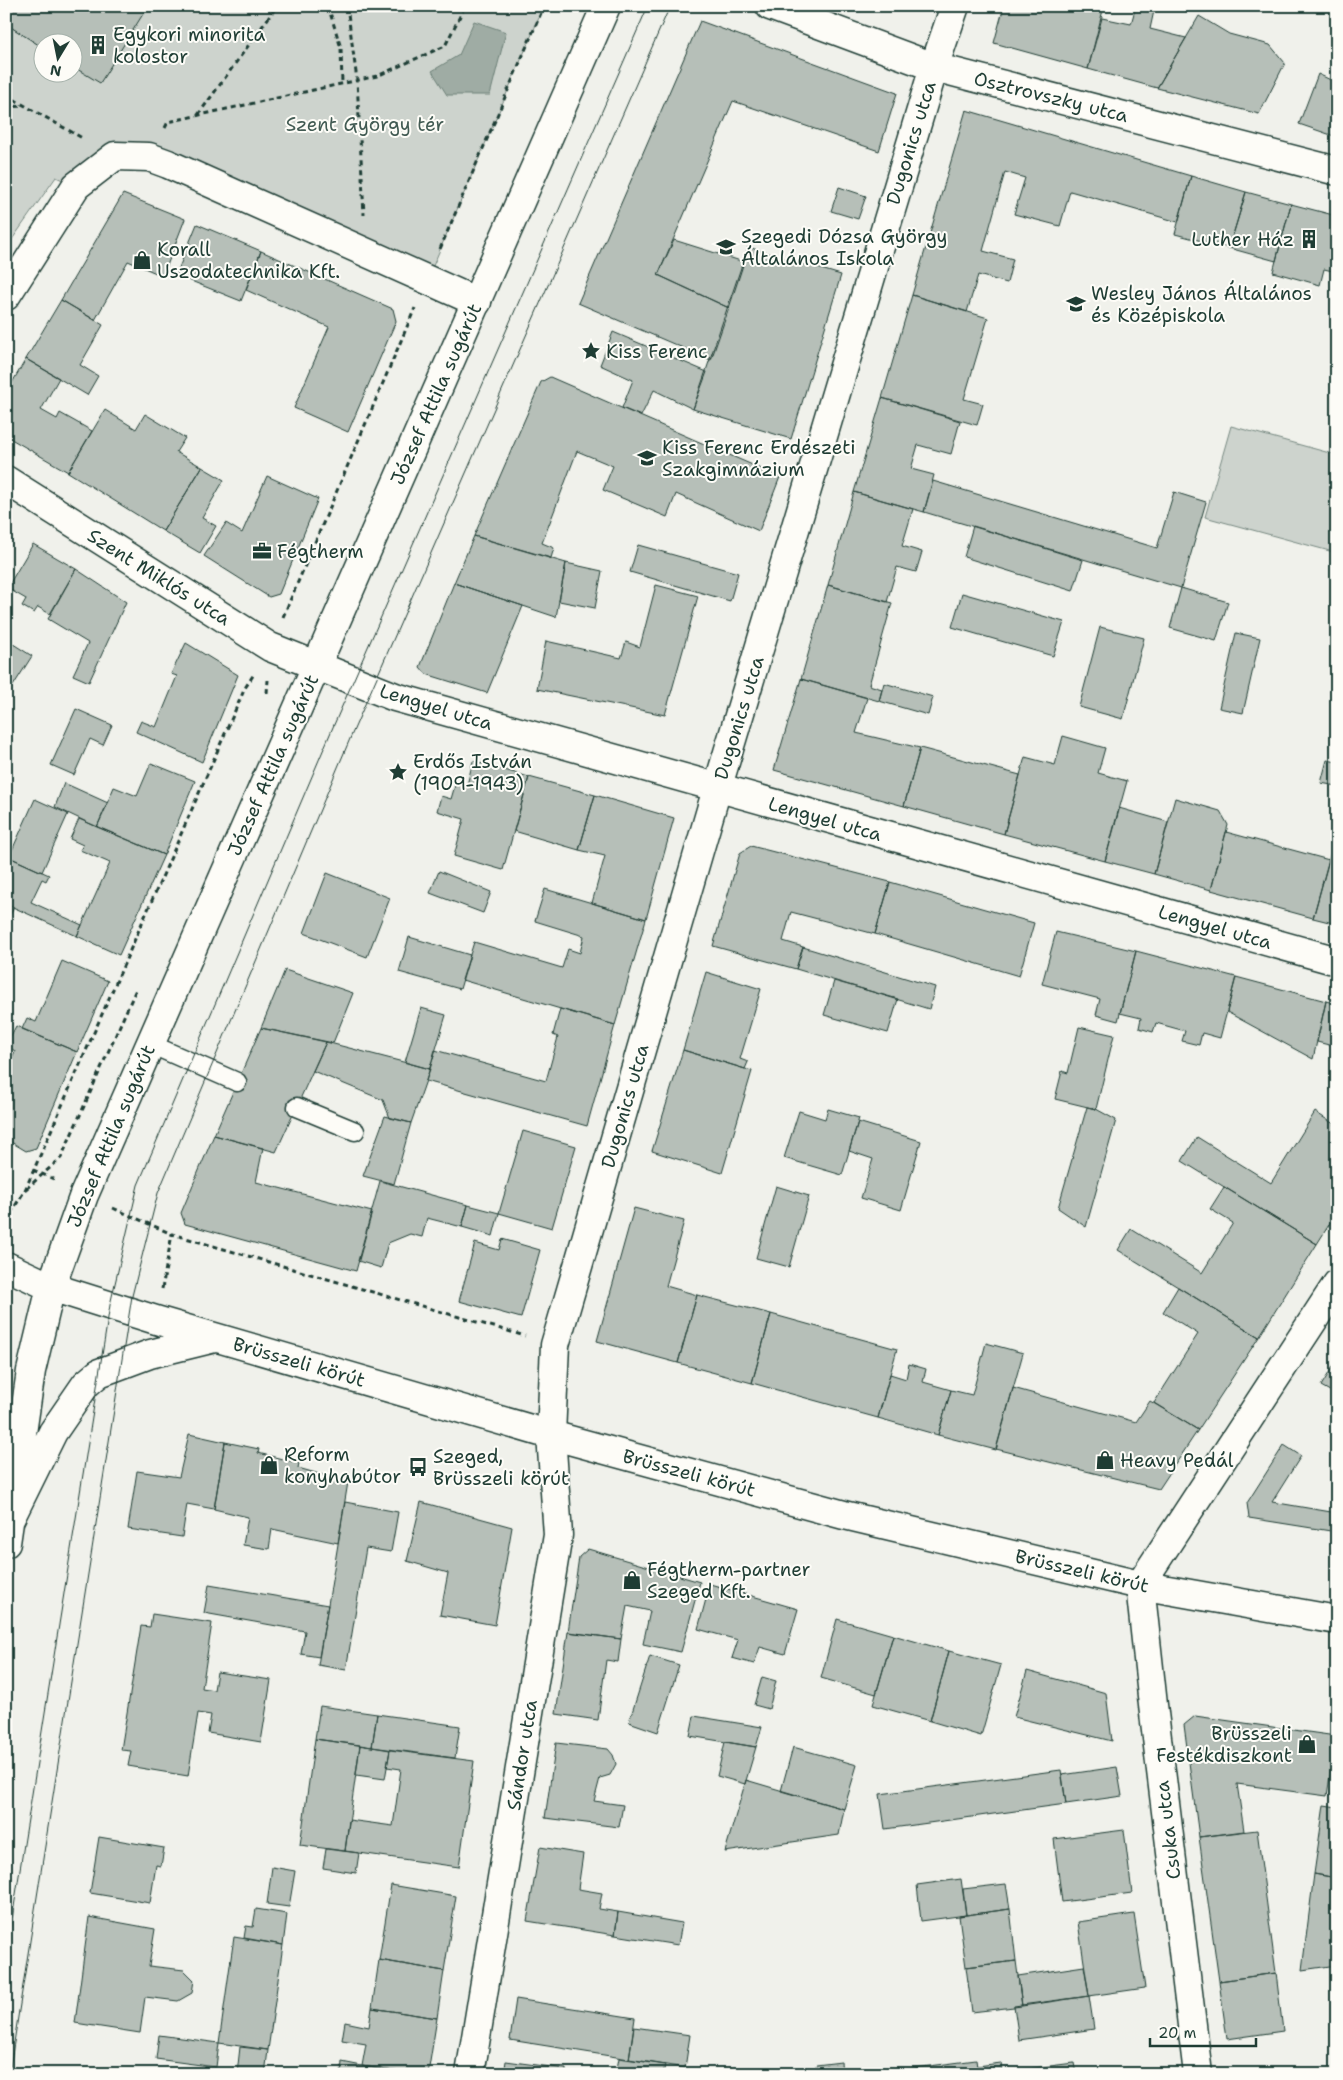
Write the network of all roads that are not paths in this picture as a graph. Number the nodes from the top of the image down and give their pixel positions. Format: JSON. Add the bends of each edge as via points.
{"nodes":[{"id":1,"x":606,"y":6,"type":"edge"},
{"id":2,"x":770,"y":6,"type":"edge"},
{"id":3,"x":955,"y":6,"type":"edge"},
{"id":4,"x":934,"y":67,"type":"junction"},
{"id":5,"x":1337,"y":171,"type":"edge"},
{"id":6,"x":6,"y":296,"type":"edge"},
{"id":7,"x":477,"y":302,"type":"junction"},
{"id":8,"x":6,"y":480,"type":"edge"},
{"id":9,"x":317,"y":666,"type":"junction"},
{"id":10,"x":718,"y":789,"type":"junction"},
{"id":11,"x":1337,"y":961,"type":"edge"},
{"id":12,"x":150,"y":1044,"type":"junction"},
{"id":13,"x":237,"y":1082,"type":"dead end"},
{"id":14,"x":297,"y":1107,"type":"dead end"},
{"id":15,"x":355,"y":1131,"type":"dead end"},
{"id":16,"x":6,"y":1266,"type":"edge"},
{"id":17,"x":1337,"y":1284,"type":"edge"},
{"id":18,"x":50,"y":1287,"type":"junction"},
{"id":19,"x":217,"y":1338,"type":"junction"},
{"id":20,"x":551,"y":1435,"type":"junction"},
{"id":21,"x":7,"y":1521,"type":"edge"},
{"id":22,"x":1140,"y":1585,"type":"junction"},
{"id":23,"x":1337,"y":1620,"type":"edge"},
{"id":24,"x":470,"y":2074,"type":"edge"},
{"id":25,"x":1198,"y":2074,"type":"edge"}],
"edges":[{"from":1,"to":7,"type":"street","name":"József Attila sugárút"},
{"from":2,"to":4,"type":"street","name":"Osztrovszky utca"},
{"from":3,"to":4,"type":"street","name":"Dugonics utca"},
{"from":4,"to":5,"type":"street","name":"Osztrovszky utca"},
{"from":4,"to":10,"type":"street","name":"Dugonics utca"},
{"from":6,"to":7,"type":"street","via":[[76,186],[115,156],[149,157]]},
{"from":7,"to":9,"type":"street","name":"József Attila sugárút"},
{"from":8,"to":9,"type":"street","name":"Szent Miklós utca","via":[[270,647]]},
{"from":9,"to":10,"type":"street","name":"Lengyel utca","via":[[395,697]]},
{"from":9,"to":12,"type":"street","name":"József Attila sugárút"},
{"from":10,"to":11,"type":"street","name":"Lengyel utca"},
{"from":10,"to":20,"type":"street","name":"Dugonics utca","via":[[555,1345]]},
{"from":12,"to":13,"type":"lane"},
{"from":12,"to":18,"type":"street","name":"József Attila sugárút","via":[[84,1195]]},
{"from":14,"to":15,"type":"lane"},
{"from":16,"to":18,"type":"street","name":"Brüsszeli körút"},
{"from":17,"to":22,"type":"street"},
{"from":18,"to":19,"type":"street","name":"Brüsszeli körút"},
{"from":18,"to":21,"type":"street","name":"József Attila sugárút","via":[[31,1371]]},
{"from":19,"to":20,"type":"street","name":"Brüsszeli körút"},
{"from":19,"to":21,"type":"street","via":[[150,1354],[99,1373],[86,1384],[53,1432]]},
{"from":20,"to":22,"type":"street","name":"Brüsszeli körút","via":[[844,1515]]},
{"from":20,"to":24,"type":"street","name":"Sándor utca","via":[[558,1535]]},
{"from":22,"to":23,"type":"street","name":"Brüsszeli körút"},
{"from":22,"to":25,"type":"street","name":"Csuka utca"}]}
